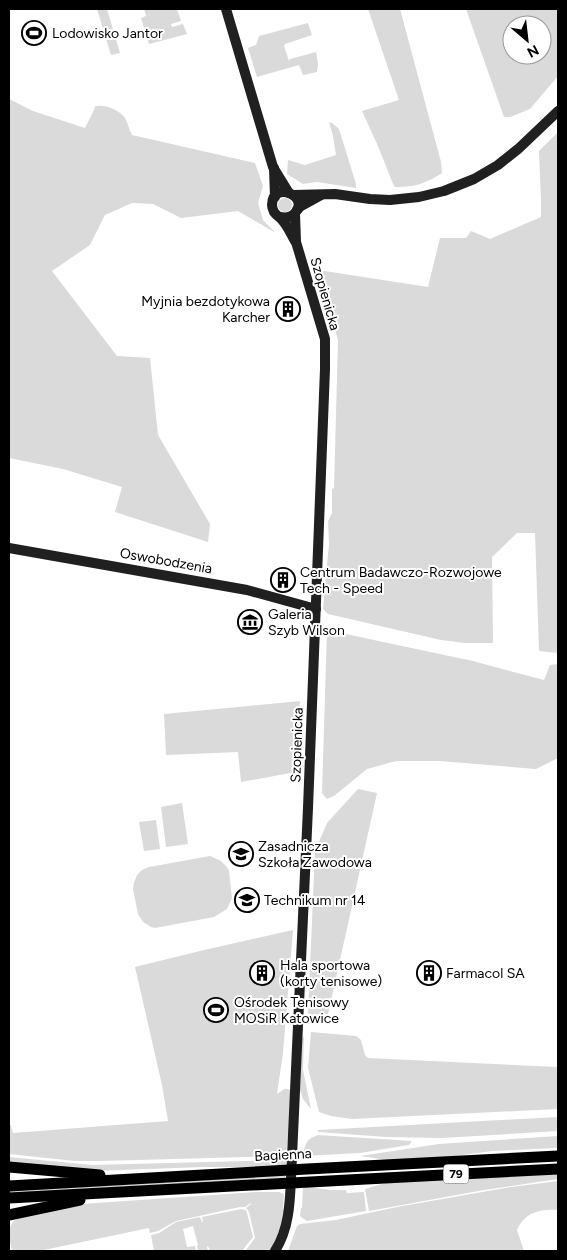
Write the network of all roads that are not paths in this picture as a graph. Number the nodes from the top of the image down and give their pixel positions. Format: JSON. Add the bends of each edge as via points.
{"nodes":[{"id":1,"x":226,"y":9,"type":"edge"},
{"id":2,"x":558,"y":110,"type":"edge"},
{"id":3,"x":274,"y":167,"type":"junction"},
{"id":4,"x":291,"y":194,"type":"junction"},
{"id":5,"x":322,"y":194,"type":"junction"},
{"id":6,"x":275,"y":197,"type":"junction"},
{"id":7,"x":296,"y":212,"type":"junction"},
{"id":8,"x":280,"y":217,"type":"junction"},
{"id":9,"x":296,"y":242,"type":"junction"},
{"id":10,"x":9,"y":548,"type":"edge"},
{"id":11,"x":316,"y":609,"type":"junction"},
{"id":12,"x":558,"y":1156,"type":"edge"},
{"id":13,"x":9,"y":1168,"type":"edge"},
{"id":14,"x":558,"y":1169,"type":"edge"},
{"id":15,"x":146,"y":1178,"type":"junction"},
{"id":16,"x":9,"y":1186,"type":"edge"},
{"id":17,"x":119,"y":1193,"type":"junction"},
{"id":18,"x":9,"y":1198,"type":"edge"},
{"id":19,"x":9,"y":1215,"type":"edge"},
{"id":20,"x":275,"y":1251,"type":"edge"}],
"edges":[{"from":1,"to":3,"type":"street"},
{"from":2,"to":5,"type":"street","via":[[505,160],[457,187],[400,199]]},
{"from":3,"to":4,"type":"street"},
{"from":3,"to":6,"type":"street"},
{"from":4,"to":5,"type":"street"},
{"from":4,"to":6,"type":"street","via":[[281,192]]},
{"from":4,"to":7,"type":"street","via":[[298,202]]},
{"from":5,"to":7,"type":"street"},
{"from":6,"to":8,"type":"street","via":[[272,208]]},
{"from":7,"to":8,"type":"street","via":[[287,218]]},
{"from":7,"to":9,"type":"street","name":"Szopienicka"},
{"from":8,"to":9,"type":"street","name":"Szopienicka"},
{"from":9,"to":11,"type":"street","name":"Szopienicka","via":[[325,339]]},
{"from":10,"to":11,"type":"street","name":"Oswobodzenia","via":[[247,590]]},
{"from":11,"to":20,"type":"street","name":"Szopienicka","via":[[289,1210],[284,1233]]},
{"from":12,"to":15,"type":"main road","name":"Bagienna","number":"79"},
{"from":13,"to":15,"type":"main road"},
{"from":14,"to":17,"type":"main road","name":"Bagienna","number":"79"},
{"from":15,"to":16,"type":"main road","name":"Bagienna","number":"79"},
{"from":17,"to":18,"type":"main road","name":"Bagienna","number":"79"},
{"from":17,"to":19,"type":"main road"}]}
